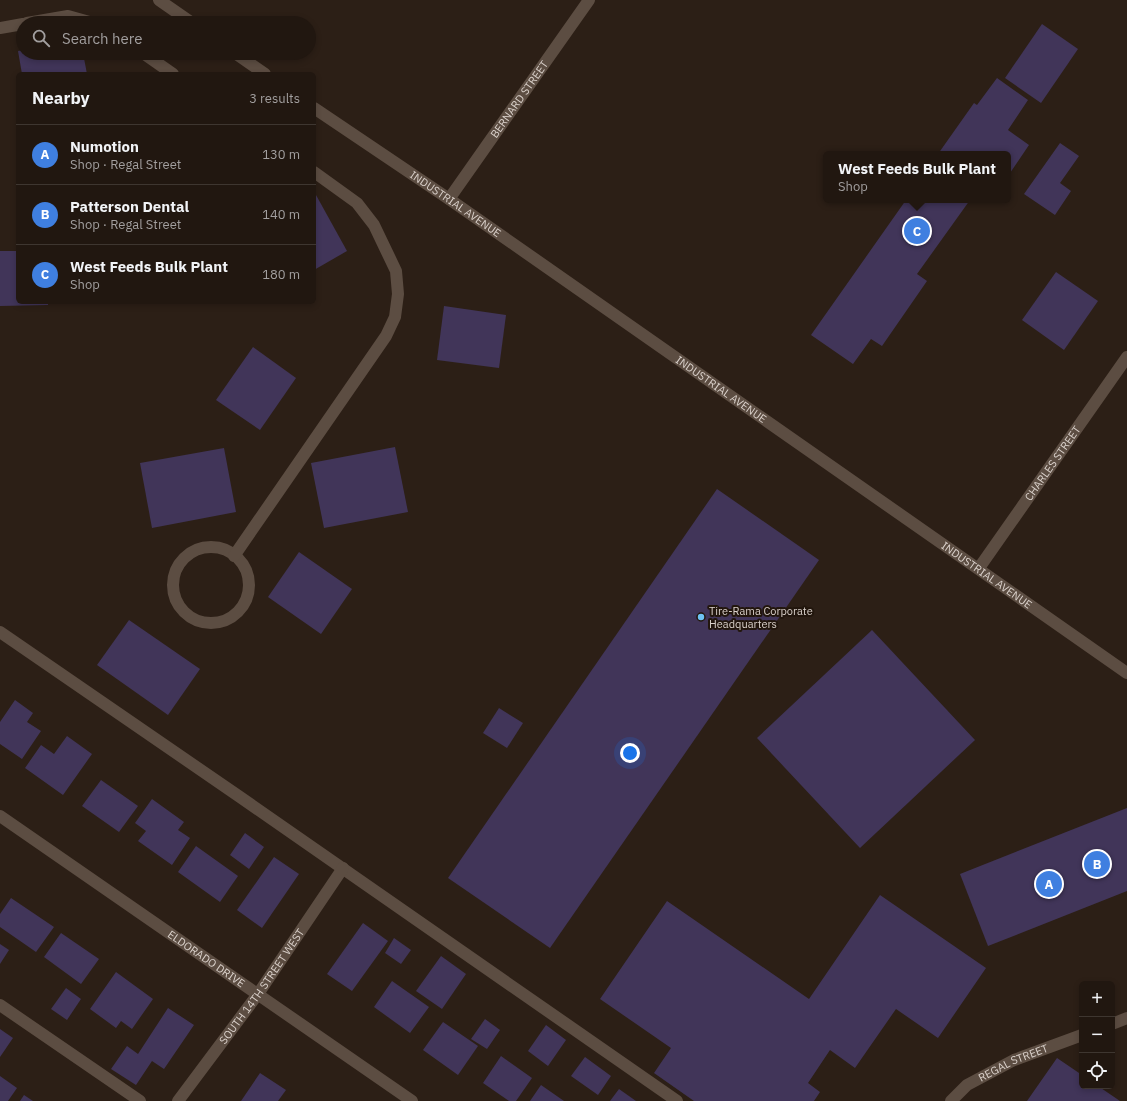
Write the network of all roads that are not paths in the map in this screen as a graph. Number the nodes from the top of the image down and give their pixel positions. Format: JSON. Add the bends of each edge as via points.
{"nodes":[{"id":1,"x":159,"y":0,"type":"edge"},
{"id":2,"x":589,"y":0,"type":"edge"},
{"id":3,"x":182,"y":16,"type":"edge"},
{"id":4,"x":16,"y":25,"type":"edge"},
{"id":5,"x":0,"y":28,"type":"edge"},
{"id":6,"x":153,"y":60,"type":"edge"},
{"id":7,"x":245,"y":60,"type":"edge"},
{"id":8,"x":170,"y":72,"type":"edge"},
{"id":9,"x":262,"y":72,"type":"edge"},
{"id":10,"x":316,"y":113,"type":"edge"},
{"id":11,"x":316,"y":173,"type":"edge"},
{"id":12,"x":449,"y":199,"type":"junction"},
{"id":13,"x":1127,"y":357,"type":"edge"},
{"id":14,"x":234,"y":556,"type":"junction"},
{"id":15,"x":979,"y":568,"type":"junction"},
{"id":16,"x":0,"y":632,"type":"edge"},
{"id":17,"x":1127,"y":673,"type":"edge"},
{"id":18,"x":0,"y":816,"type":"edge"},
{"id":19,"x":343,"y":868,"type":"junction"},
{"id":20,"x":258,"y":994,"type":"junction"},
{"id":21,"x":0,"y":1005,"type":"edge"},
{"id":22,"x":1127,"y":1018,"type":"edge"},
{"id":23,"x":1115,"y":1023,"type":"edge"},
{"id":24,"x":1079,"y":1036,"type":"edge"},
{"id":25,"x":140,"y":1101,"type":"edge"},
{"id":26,"x":178,"y":1101,"type":"edge"},
{"id":27,"x":412,"y":1101,"type":"edge"},
{"id":28,"x":678,"y":1101,"type":"edge"},
{"id":29,"x":951,"y":1101,"type":"edge"}],
"edges":[{"from":1,"to":3,"type":"street"},
{"from":2,"to":12,"type":"street","name":"BERNARD STREET"},
{"from":4,"to":5,"type":"street"},
{"from":6,"to":8,"type":"street"},
{"from":7,"to":9,"type":"street"},
{"from":10,"to":12,"type":"street","name":"INDUSTRIAL AVENUE"},
{"from":11,"to":14,"type":"street","via":[[357,203],[374,225],[396,271],[398,294],[395,317],[386,336]]},
{"from":12,"to":15,"type":"street","name":"INDUSTRIAL AVENUE"},
{"from":13,"to":15,"type":"street","name":"CHARLES STREET"},
{"from":14,"to":14,"type":"street","via":[[226,550],[202,548],[190,553],[181,562],[175,574],[173,587],[182,611],[193,619],[205,623],[218,623],[239,612],[246,602],[248,578],[244,566]]},
{"from":15,"to":17,"type":"street","name":"INDUSTRIAL AVENUE"},
{"from":16,"to":19,"type":"street"},
{"from":18,"to":20,"type":"street","name":"ELDORADO DRIVE"},
{"from":19,"to":20,"type":"street","name":"SOUTH 14TH STREET WEST"},
{"from":19,"to":28,"type":"street"},
{"from":20,"to":26,"type":"street","name":"SOUTH 14TH STREET WEST"},
{"from":20,"to":27,"type":"street","name":"ELDORADO DRIVE"},
{"from":21,"to":25,"type":"street"},
{"from":22,"to":23,"type":"street"},
{"from":24,"to":29,"type":"street","name":"REGAL STREET","via":[[1014,1060],[967,1085]]}]}
